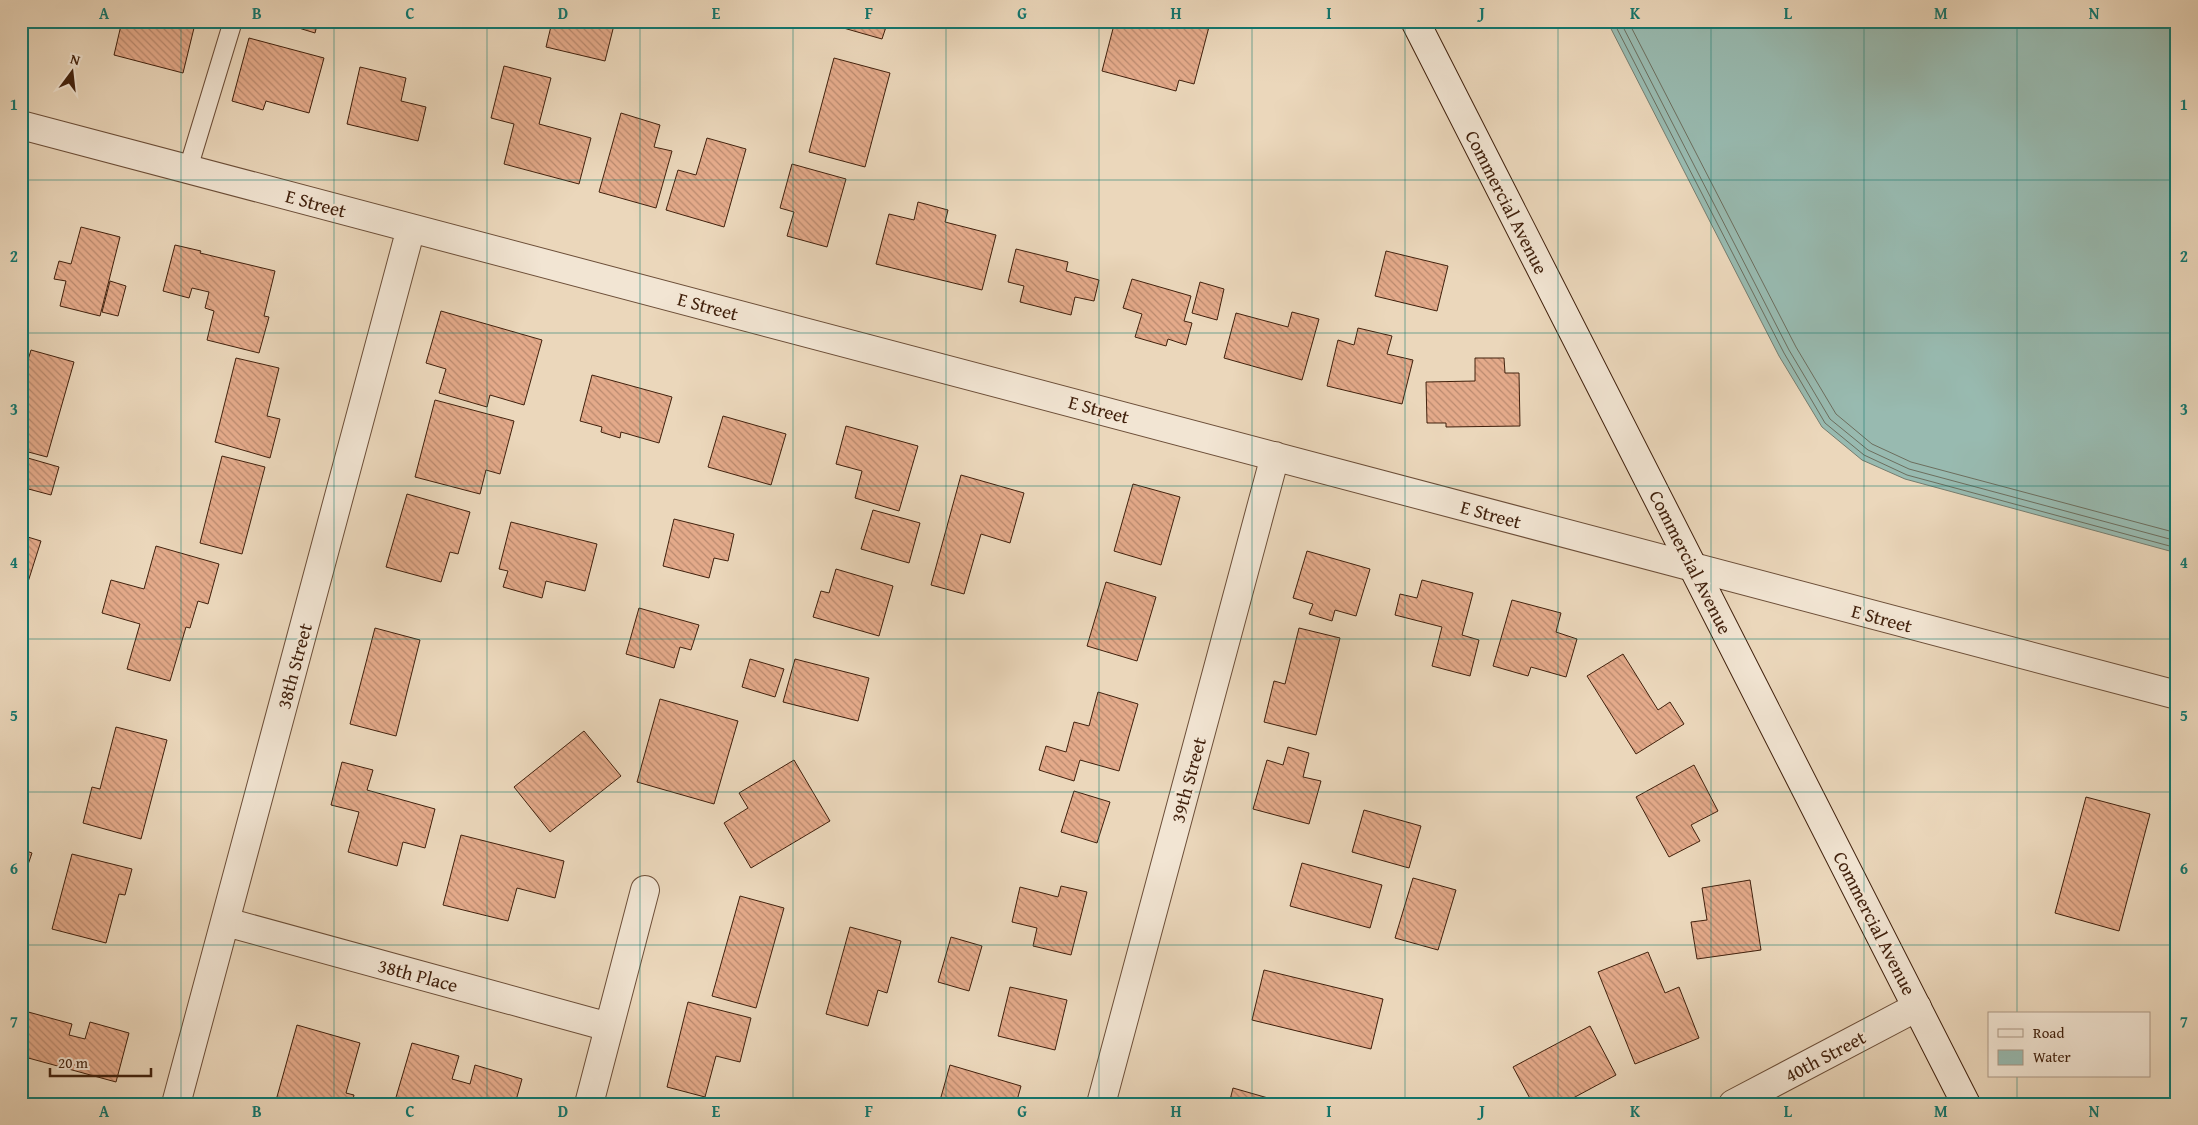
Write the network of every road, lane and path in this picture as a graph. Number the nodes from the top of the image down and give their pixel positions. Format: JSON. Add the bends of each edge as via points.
{"nodes":[{"id":1,"x":233,"y":21,"type":"edge"},
{"id":2,"x":1415,"y":21,"type":"edge"},
{"id":3,"x":21,"y":126,"type":"edge"},
{"id":4,"x":188,"y":169,"type":"junction"},
{"id":5,"x":411,"y":228,"type":"junction"},
{"id":6,"x":1276,"y":456,"type":"junction"},
{"id":7,"x":1694,"y":568,"type":"junction"},
{"id":8,"x":2177,"y":695,"type":"edge"},
{"id":9,"x":645,"y":890,"type":"dead end"},
{"id":10,"x":226,"y":922,"type":"junction"},
{"id":11,"x":1917,"y":1007,"type":"junction"},
{"id":12,"x":609,"y":1027,"type":"junction"},
{"id":13,"x":176,"y":1104,"type":"edge"},
{"id":14,"x":589,"y":1104,"type":"edge"},
{"id":15,"x":1101,"y":1104,"type":"edge"},
{"id":16,"x":1733,"y":1104,"type":"edge"},
{"id":17,"x":1966,"y":1104,"type":"edge"}],
"edges":[{"from":1,"to":4,"type":"lane"},
{"from":2,"to":7,"type":"street","name":"Commercial Avenue"},
{"from":3,"to":4,"type":"street","name":"E Street"},
{"from":4,"to":5,"type":"street","name":"E Street"},
{"from":5,"to":6,"type":"street","name":"E Street"},
{"from":5,"to":10,"type":"street","name":"38th Street"},
{"from":6,"to":7,"type":"street","name":"E Street"},
{"from":6,"to":15,"type":"street","name":"39th Street"},
{"from":7,"to":8,"type":"street","name":"E Street"},
{"from":7,"to":11,"type":"street","name":"Commercial Avenue"},
{"from":9,"to":12,"type":"street"},
{"from":10,"to":12,"type":"street","name":"38th Place"},
{"from":10,"to":13,"type":"street","name":"38th Street"},
{"from":11,"to":16,"type":"street","name":"40th Street"},
{"from":11,"to":17,"type":"street","name":"Commercial Avenue"},
{"from":12,"to":14,"type":"street"}]}
